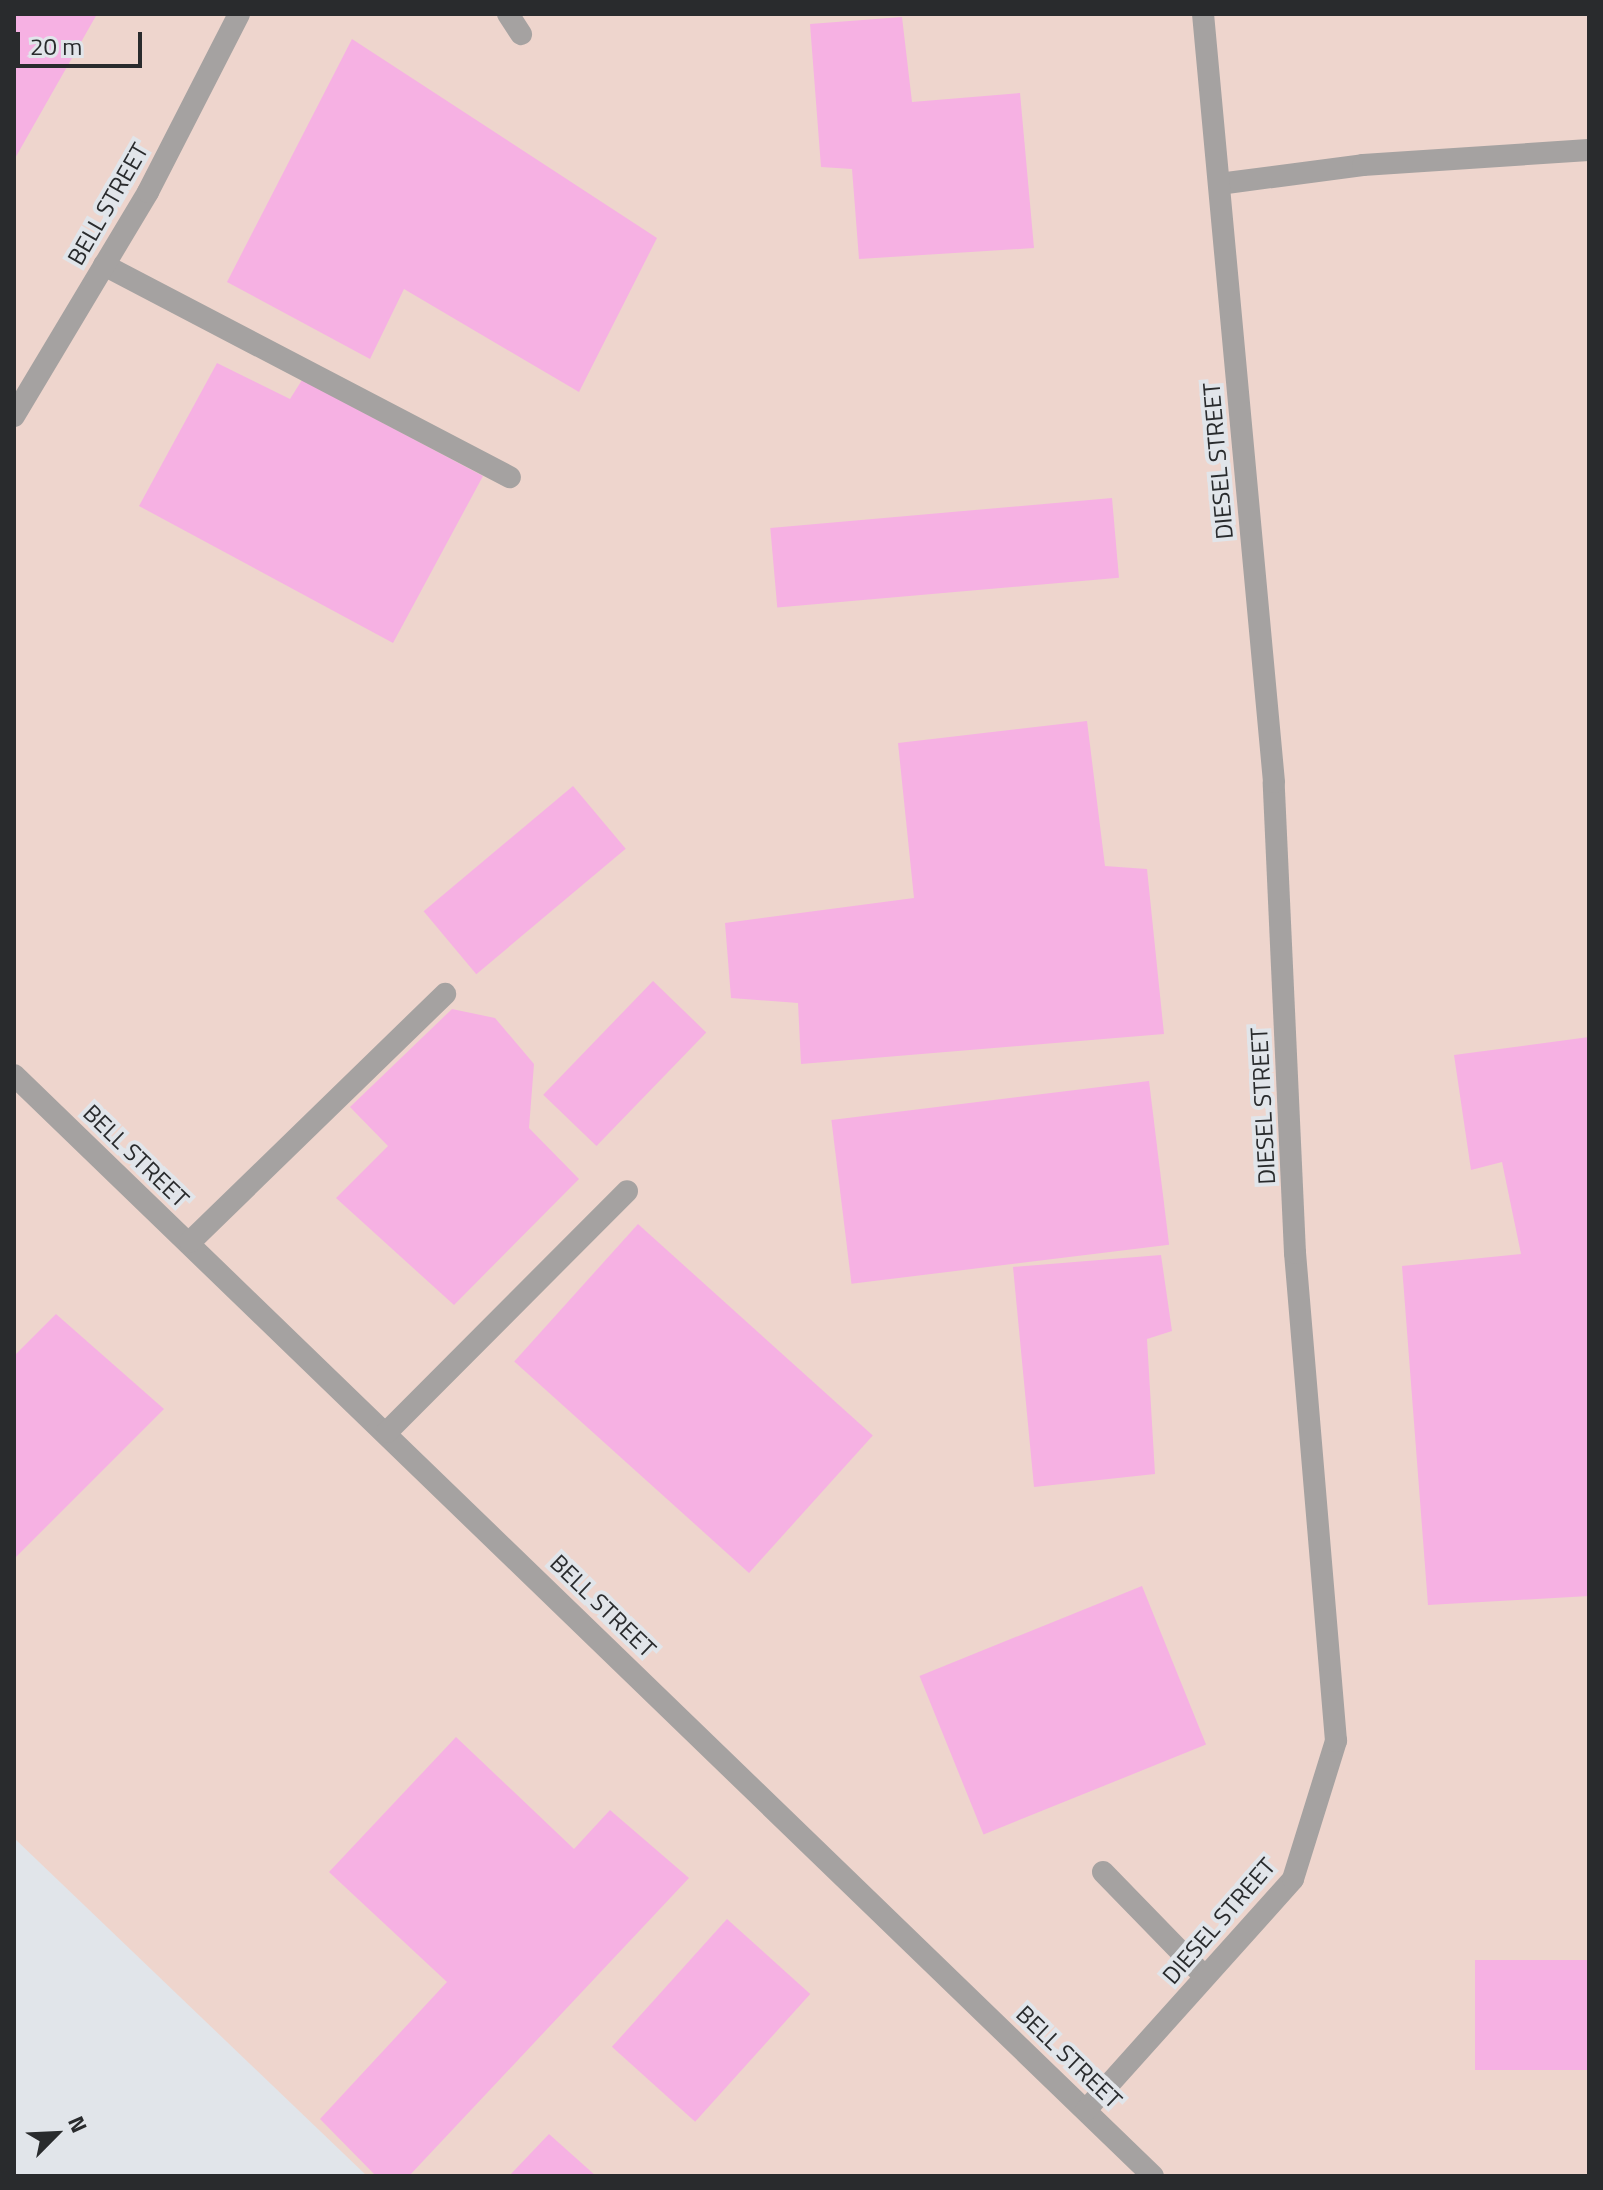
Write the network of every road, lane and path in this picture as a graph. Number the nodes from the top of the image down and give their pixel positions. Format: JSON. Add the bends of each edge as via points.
{"nodes":[{"id":1,"x":239,"y":14,"type":"edge"},
{"id":2,"x":508,"y":14,"type":"edge"},
{"id":3,"x":1203,"y":14,"type":"edge"},
{"id":4,"x":521,"y":34,"type":"dead end"},
{"id":5,"x":1589,"y":150,"type":"edge"},
{"id":6,"x":1219,"y":184,"type":"junction"},
{"id":7,"x":104,"y":265,"type":"junction"},
{"id":8,"x":14,"y":416,"type":"edge"},
{"id":9,"x":510,"y":477,"type":"dead end"},
{"id":10,"x":445,"y":994,"type":"dead end"},
{"id":11,"x":14,"y":1075,"type":"edge"},
{"id":12,"x":627,"y":1191,"type":"dead end"},
{"id":13,"x":190,"y":1242,"type":"junction"},
{"id":14,"x":387,"y":1432,"type":"junction"},
{"id":15,"x":1103,"y":1872,"type":"dead end"},
{"id":16,"x":1205,"y":1977,"type":"junction"},
{"id":17,"x":1086,"y":2110,"type":"junction"},
{"id":18,"x":1153,"y":2176,"type":"edge"}],
"edges":[{"from":1,"to":7,"type":"lane","name":"BELL STREET"},
{"from":2,"to":4,"type":"lane"},
{"from":3,"to":6,"type":"lane","name":"DIESEL STREET"},
{"from":5,"to":6,"type":"lane","via":[[1363,165]]},
{"from":6,"to":16,"type":"lane","name":"DIESEL STREET","via":[[1274,782],[1295,1253],[1336,1741],[1293,1879]]},
{"from":7,"to":8,"type":"lane","name":"BELL STREET"},
{"from":7,"to":9,"type":"lane"},
{"from":10,"to":13,"type":"lane"},
{"from":11,"to":13,"type":"lane","name":"BELL STREET"},
{"from":12,"to":14,"type":"lane"},
{"from":13,"to":14,"type":"lane","name":"BELL STREET"},
{"from":14,"to":17,"type":"lane","name":"BELL STREET"},
{"from":15,"to":16,"type":"lane"},
{"from":16,"to":17,"type":"lane","name":"DIESEL STREET"},
{"from":17,"to":18,"type":"lane","name":"BELL STREET"}]}
